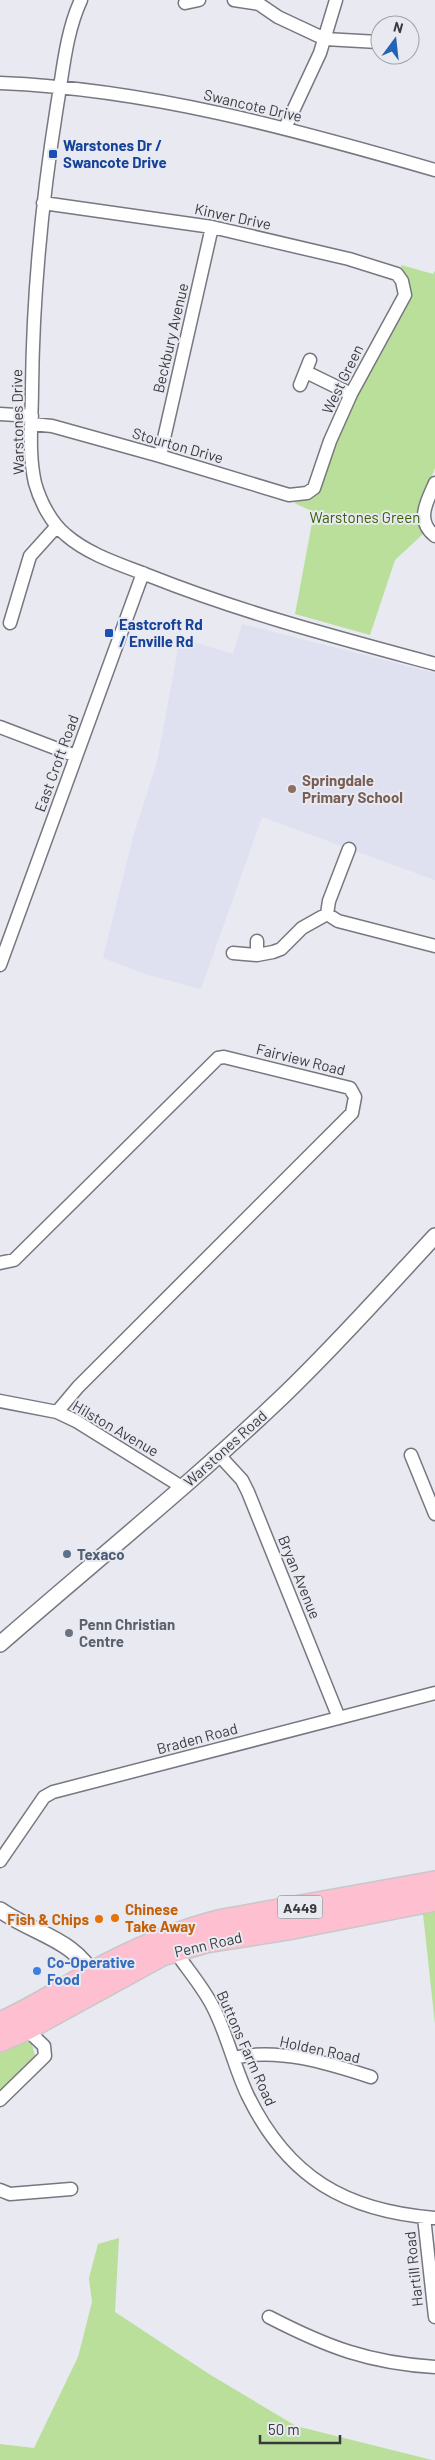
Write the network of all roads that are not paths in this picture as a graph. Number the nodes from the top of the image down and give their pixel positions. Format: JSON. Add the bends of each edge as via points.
{"nodes":[{"id":1,"x":81,"y":0,"type":"edge"},
{"id":2,"x":199,"y":0,"type":"edge"},
{"id":3,"x":234,"y":0,"type":"edge"},
{"id":4,"x":336,"y":0,"type":"edge"},
{"id":5,"x":260,"y":2,"type":"edge"},
{"id":6,"x":185,"y":3,"type":"dead end"},
{"id":7,"x":325,"y":39,"type":"junction"},
{"id":8,"x":370,"y":42,"type":"edge"},
{"id":9,"x":0,"y":83,"type":"edge"},
{"id":10,"x":60,"y":86,"type":"junction"},
{"id":11,"x":285,"y":128,"type":"junction"},
{"id":12,"x":435,"y":170,"type":"edge"},
{"id":13,"x":43,"y":203,"type":"junction"},
{"id":14,"x":212,"y":227,"type":"junction"},
{"id":15,"x":404,"y":289,"type":"joint"},
{"id":16,"x":300,"y":385,"type":"dead end"},
{"id":17,"x":351,"y":394,"type":"junction"},
{"id":18,"x":0,"y":414,"type":"edge"},
{"id":19,"x":32,"y":420,"type":"junction"},
{"id":20,"x":160,"y":456,"type":"junction"},
{"id":21,"x":435,"y":482,"type":"edge"},
{"id":22,"x":314,"y":488,"type":"joint"},
{"id":23,"x":57,"y":526,"type":"junction"},
{"id":24,"x":431,"y":533,"type":"edge"},
{"id":25,"x":143,"y":573,"type":"junction"},
{"id":26,"x":10,"y":622,"type":"dead end"},
{"id":27,"x":435,"y":664,"type":"edge"},
{"id":28,"x":0,"y":727,"type":"edge"},
{"id":29,"x":76,"y":756,"type":"junction"},
{"id":30,"x":350,"y":849,"type":"dead end"},
{"id":31,"x":327,"y":914,"type":"junction"},
{"id":32,"x":257,"y":941,"type":"dead end"},
{"id":33,"x":435,"y":946,"type":"edge"},
{"id":34,"x":233,"y":953,"type":"dead end"},
{"id":35,"x":257,"y":955,"type":"junction"},
{"id":36,"x":0,"y":965,"type":"edge"},
{"id":37,"x":435,"y":1236,"type":"edge"},
{"id":38,"x":1,"y":1263,"type":"edge"},
{"id":39,"x":0,"y":1401,"type":"edge"},
{"id":40,"x":57,"y":1412,"type":"junction"},
{"id":41,"x":219,"y":1455,"type":"junction"},
{"id":42,"x":412,"y":1455,"type":"dead end"},
{"id":43,"x":182,"y":1487,"type":"junction"},
{"id":44,"x":435,"y":1514,"type":"edge"},
{"id":45,"x":0,"y":1644,"type":"edge"},
{"id":46,"x":435,"y":1693,"type":"edge"},
{"id":47,"x":339,"y":1718,"type":"junction"},
{"id":48,"x":0,"y":1861,"type":"edge"},
{"id":49,"x":435,"y":1882,"type":"edge"},
{"id":50,"x":435,"y":1900,"type":"edge"},
{"id":51,"x":0,"y":1910,"type":"edge"},
{"id":52,"x":175,"y":1951,"type":"junction"},
{"id":53,"x":97,"y":1980,"type":"junction"},
{"id":54,"x":13,"y":2023,"type":"edge"},
{"id":55,"x":0,"y":2042,"type":"edge"},
{"id":56,"x":232,"y":2058,"type":"junction"},
{"id":57,"x":371,"y":2077,"type":"dead end"},
{"id":58,"x":0,"y":2100,"type":"edge"},
{"id":59,"x":71,"y":2189,"type":"dead end"},
{"id":60,"x":0,"y":2190,"type":"edge"},
{"id":61,"x":429,"y":2217,"type":"edge"},
{"id":62,"x":269,"y":2317,"type":"dead end"},
{"id":63,"x":435,"y":2317,"type":"edge"},
{"id":64,"x":435,"y":2367,"type":"edge"}],
"edges":[{"from":1,"to":10,"type":"street","name":"Warstones Drive"},
{"from":2,"to":6,"type":"street"},
{"from":3,"to":5,"type":"street"},
{"from":4,"to":7,"type":"street"},
{"from":5,"to":7,"type":"street","via":[[278,17]]},
{"from":7,"to":8,"type":"street"},
{"from":7,"to":11,"type":"street"},
{"from":9,"to":10,"type":"street","name":"Swancote Drive"},
{"from":10,"to":11,"type":"street","name":"Swancote Drive","via":[[179,104]]},
{"from":10,"to":13,"type":"street","name":"Warstones Drive"},
{"from":11,"to":12,"type":"street","name":"Swancote Drive"},
{"from":13,"to":14,"type":"street","name":"Kinver Drive"},
{"from":13,"to":19,"type":"street","name":"Warstones Drive","via":[[34,309]]},
{"from":14,"to":15,"type":"street","name":"Kinver Drive","via":[[379,267],[397,274]]},
{"from":14,"to":20,"type":"street","name":"Beckbury Avenue"},
{"from":15,"to":17,"type":"street","name":"West Green","via":[[402,304]]},
{"from":16,"to":17,"type":"street","via":[[308,366]]},
{"from":17,"to":22,"type":"street","name":"West Green"},
{"from":18,"to":19,"type":"street","name":"Stourton Drive"},
{"from":19,"to":20,"type":"street","name":"Stourton Drive"},
{"from":19,"to":23,"type":"street","name":"Warstones Drive","via":[[35,482]]},
{"from":20,"to":22,"type":"street","name":"Stourton Drive","via":[[289,495],[307,493]]},
{"from":21,"to":24,"type":"street","via":[[423,511],[423,520]]},
{"from":23,"to":25,"type":"street","name":"Warstones Drive","via":[[88,550]]},
{"from":23,"to":26,"type":"street","via":[[30,556]]},
{"from":25,"to":27,"type":"street","name":"Warstones Drive","via":[[206,598],[282,622]]},
{"from":25,"to":29,"type":"street","name":"East Croft Road"},
{"from":28,"to":29,"type":"street"},
{"from":29,"to":36,"type":"street","name":"East Croft Road"},
{"from":30,"to":31,"type":"street","via":[[328,901]]},
{"from":31,"to":33,"type":"street","via":[[338,921]]},
{"from":31,"to":35,"type":"street","via":[[302,928],[281,949]]},
{"from":32,"to":35,"type":"street"},
{"from":34,"to":35,"type":"street"},
{"from":37,"to":41,"type":"street","name":"Warstones Road","via":[[339,1340]]},
{"from":38,"to":40,"type":"street","name":"Fairview Road","via":[[14,1260],[218,1058],[350,1088],[355,1097],[352,1113],[78,1386]]},
{"from":39,"to":40,"type":"street","name":"Hilston Avenue"},
{"from":40,"to":43,"type":"street","name":"Hilston Avenue"},
{"from":41,"to":43,"type":"street","name":"Warstones Road"},
{"from":41,"to":47,"type":"street","name":"Bryan Avenue","via":[[242,1480],[248,1492]]},
{"from":42,"to":44,"type":"street"},
{"from":43,"to":45,"type":"street","name":"Warstones Road"},
{"from":46,"to":47,"type":"street","name":"Braden Road"},
{"from":47,"to":48,"type":"street","name":"Braden Road","via":[[53,1792],[44,1797]]},
{"from":49,"to":53,"type":"highway","name":"Penn Road","number":"A449","via":[[192,1928],[157,1941]]},
{"from":50,"to":52,"type":"highway","name":"Penn Road","number":"A449","via":[[206,1942]]},
{"from":51,"to":53,"type":"street","via":[[20,1924],[74,1950]]},
{"from":52,"to":53,"type":"highway","name":"Penn Road","number":"A449"},
{"from":52,"to":56,"type":"street","name":"Buttons Farm Road","via":[[213,2006]]},
{"from":53,"to":54,"type":"highway","name":"Penn Road","number":"A449"},
{"from":54,"to":55,"type":"highway","name":"Penn Road","number":"A449"},
{"from":54,"to":58,"type":"street","via":[[44,2046],[45,2056]]},
{"from":56,"to":57,"type":"street","name":"Holden Road","via":[[278,2055],[329,2064]]},
{"from":56,"to":61,"type":"street","name":"Buttons Farm Road","via":[[248,2096],[269,2132],[299,2168],[317,2182],[373,2209]]},
{"from":59,"to":60,"type":"street","via":[[10,2194]]},
{"from":61,"to":63,"type":"street","name":"Hartill Road"},
{"from":62,"to":64,"type":"street","via":[[350,2353],[402,2365]]}]}
